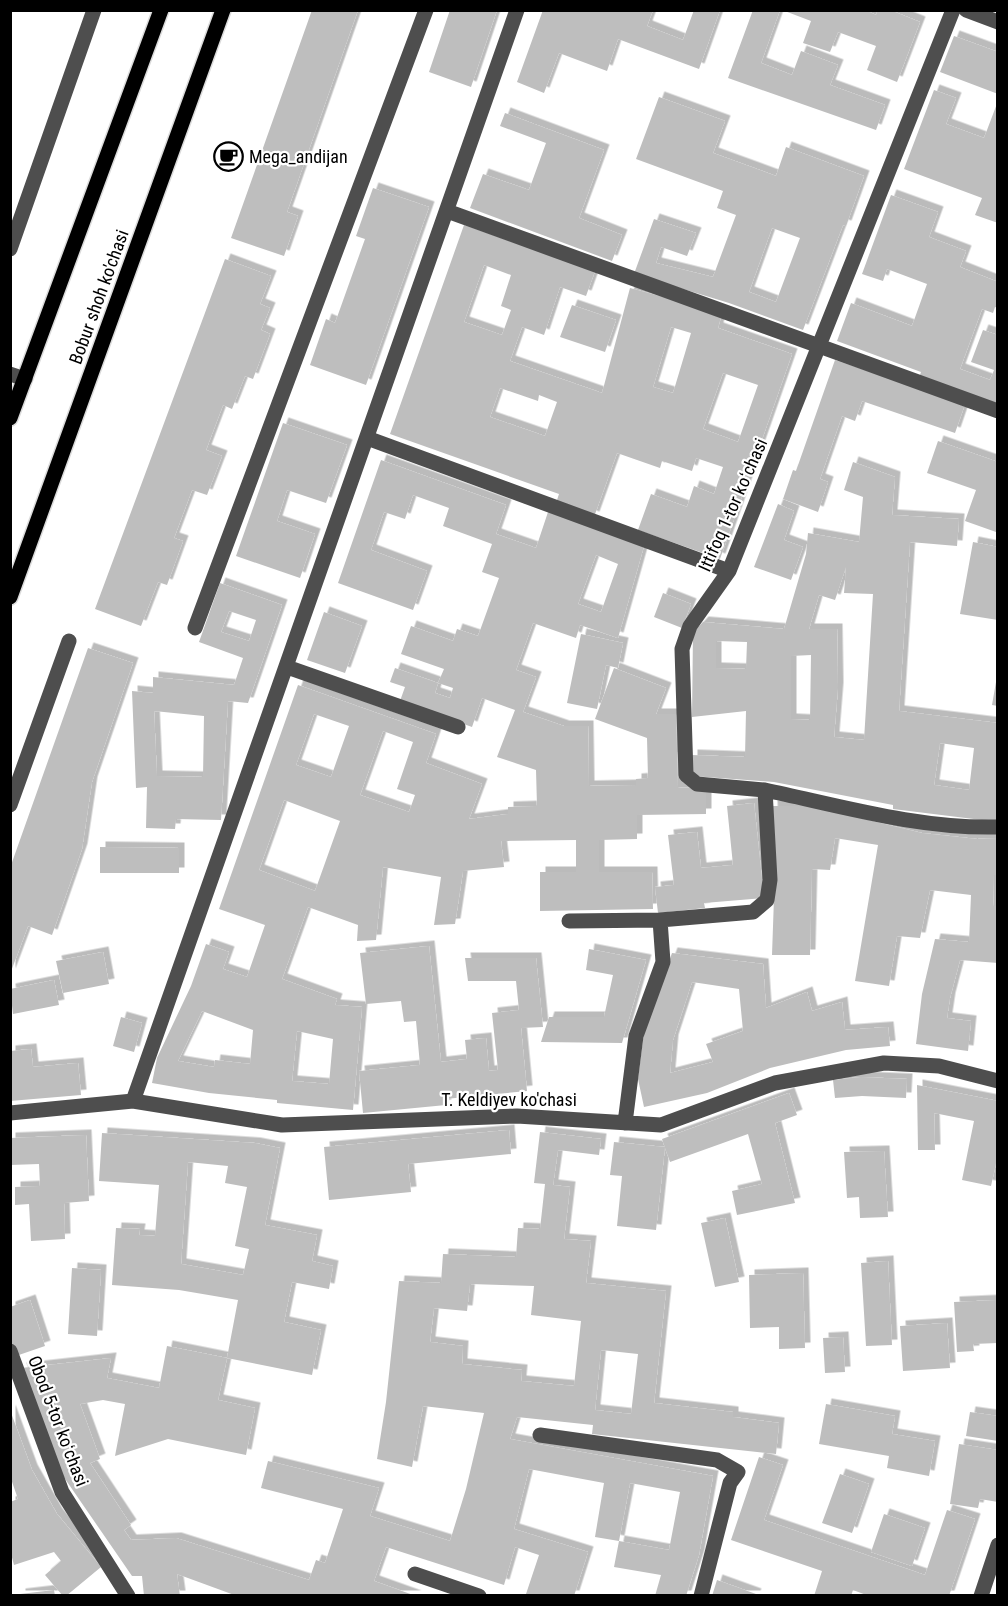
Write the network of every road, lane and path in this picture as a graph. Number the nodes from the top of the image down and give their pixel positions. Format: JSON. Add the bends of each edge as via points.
{"nodes":[{"id":1,"x":94,"y":10,"type":"edge"},
{"id":2,"x":161,"y":10,"type":"edge"},
{"id":3,"x":223,"y":10,"type":"edge"},
{"id":4,"x":426,"y":10,"type":"edge"},
{"id":5,"x":518,"y":10,"type":"edge"},
{"id":6,"x":953,"y":10,"type":"edge"},
{"id":7,"x":966,"y":10,"type":"edge"},
{"id":8,"x":998,"y":22,"type":"edge"},
{"id":9,"x":447,"y":211,"type":"junction"},
{"id":10,"x":10,"y":249,"type":"edge"},
{"id":11,"x":820,"y":346,"type":"junction"},
{"id":12,"x":18,"y":376,"type":"edge"},
{"id":13,"x":998,"y":411,"type":"edge"},
{"id":14,"x":10,"y":418,"type":"edge"},
{"id":15,"x":367,"y":438,"type":"junction"},
{"id":16,"x":729,"y":571,"type":"junction"},
{"id":17,"x":10,"y":597,"type":"edge"},
{"id":18,"x":195,"y":628,"type":"dead end"},
{"id":19,"x":69,"y":641,"type":"dead end"},
{"id":20,"x":287,"y":667,"type":"junction"},
{"id":21,"x":458,"y":727,"type":"dead end"},
{"id":22,"x":765,"y":790,"type":"junction"},
{"id":23,"x":10,"y":806,"type":"edge"},
{"id":24,"x":998,"y":827,"type":"edge"},
{"id":25,"x":660,"y":920,"type":"junction"},
{"id":26,"x":569,"y":921,"type":"dead end"},
{"id":27,"x":998,"y":1081,"type":"edge"},
{"id":28,"x":133,"y":1101,"type":"junction"},
{"id":29,"x":10,"y":1113,"type":"edge"},
{"id":30,"x":625,"y":1123,"type":"junction"},
{"id":31,"x":10,"y":1351,"type":"edge"},
{"id":32,"x":540,"y":1435,"type":"dead end"},
{"id":33,"x":998,"y":1545,"type":"edge"},
{"id":34,"x":415,"y":1574,"type":"dead end"},
{"id":35,"x":128,"y":1596,"type":"edge"},
{"id":36,"x":478,"y":1596,"type":"edge"},
{"id":37,"x":700,"y":1596,"type":"edge"},
{"id":38,"x":981,"y":1596,"type":"edge"}],
"edges":[{"from":1,"to":10,"type":"street"},
{"from":2,"to":12,"type":"main road"},
{"from":3,"to":17,"type":"main road","name":"Bobur shoh ko'chasi"},
{"from":4,"to":18,"type":"street"},
{"from":5,"to":9,"type":"street"},
{"from":6,"to":11,"type":"street","name":"Ittifoq 1-tor koʻchasi"},
{"from":7,"to":8,"type":"street"},
{"from":9,"to":11,"type":"street"},
{"from":9,"to":15,"type":"street"},
{"from":11,"to":13,"type":"street"},
{"from":11,"to":16,"type":"street","name":"Ittifoq 1-tor koʻchasi"},
{"from":12,"to":14,"type":"main road"},
{"from":15,"to":16,"type":"street"},
{"from":15,"to":20,"type":"street"},
{"from":16,"to":22,"type":"street","name":"Ittifoq 1-tor koʻchasi","via":[[690,626],[682,649],[686,775],[697,784]]},
{"from":19,"to":23,"type":"street"},
{"from":20,"to":21,"type":"street"},
{"from":20,"to":28,"type":"street"},
{"from":22,"to":24,"type":"street","name":"Ittifoq 1-tor koʻchasi","via":[[922,823]]},
{"from":22,"to":25,"type":"street","via":[[770,880],[767,900],[753,912]]},
{"from":25,"to":26,"type":"street"},
{"from":25,"to":30,"type":"street","via":[[663,963],[636,1036]]},
{"from":27,"to":30,"type":"street","name":"T. Keldiyev ko'chasi","via":[[939,1066],[884,1063],[775,1083],[661,1125]]},
{"from":28,"to":29,"type":"street","name":"T. Keldiyev ko'chasi"},
{"from":28,"to":30,"type":"street","name":"T. Keldiyev ko'chasi","via":[[282,1125],[517,1116]]},
{"from":31,"to":35,"type":"street","name":"Obod 5-tor koʻchasi","via":[[62,1492]]},
{"from":32,"to":37,"type":"street","via":[[717,1460],[738,1472],[730,1483]]},
{"from":33,"to":38,"type":"street"},
{"from":34,"to":36,"type":"street"}]}
